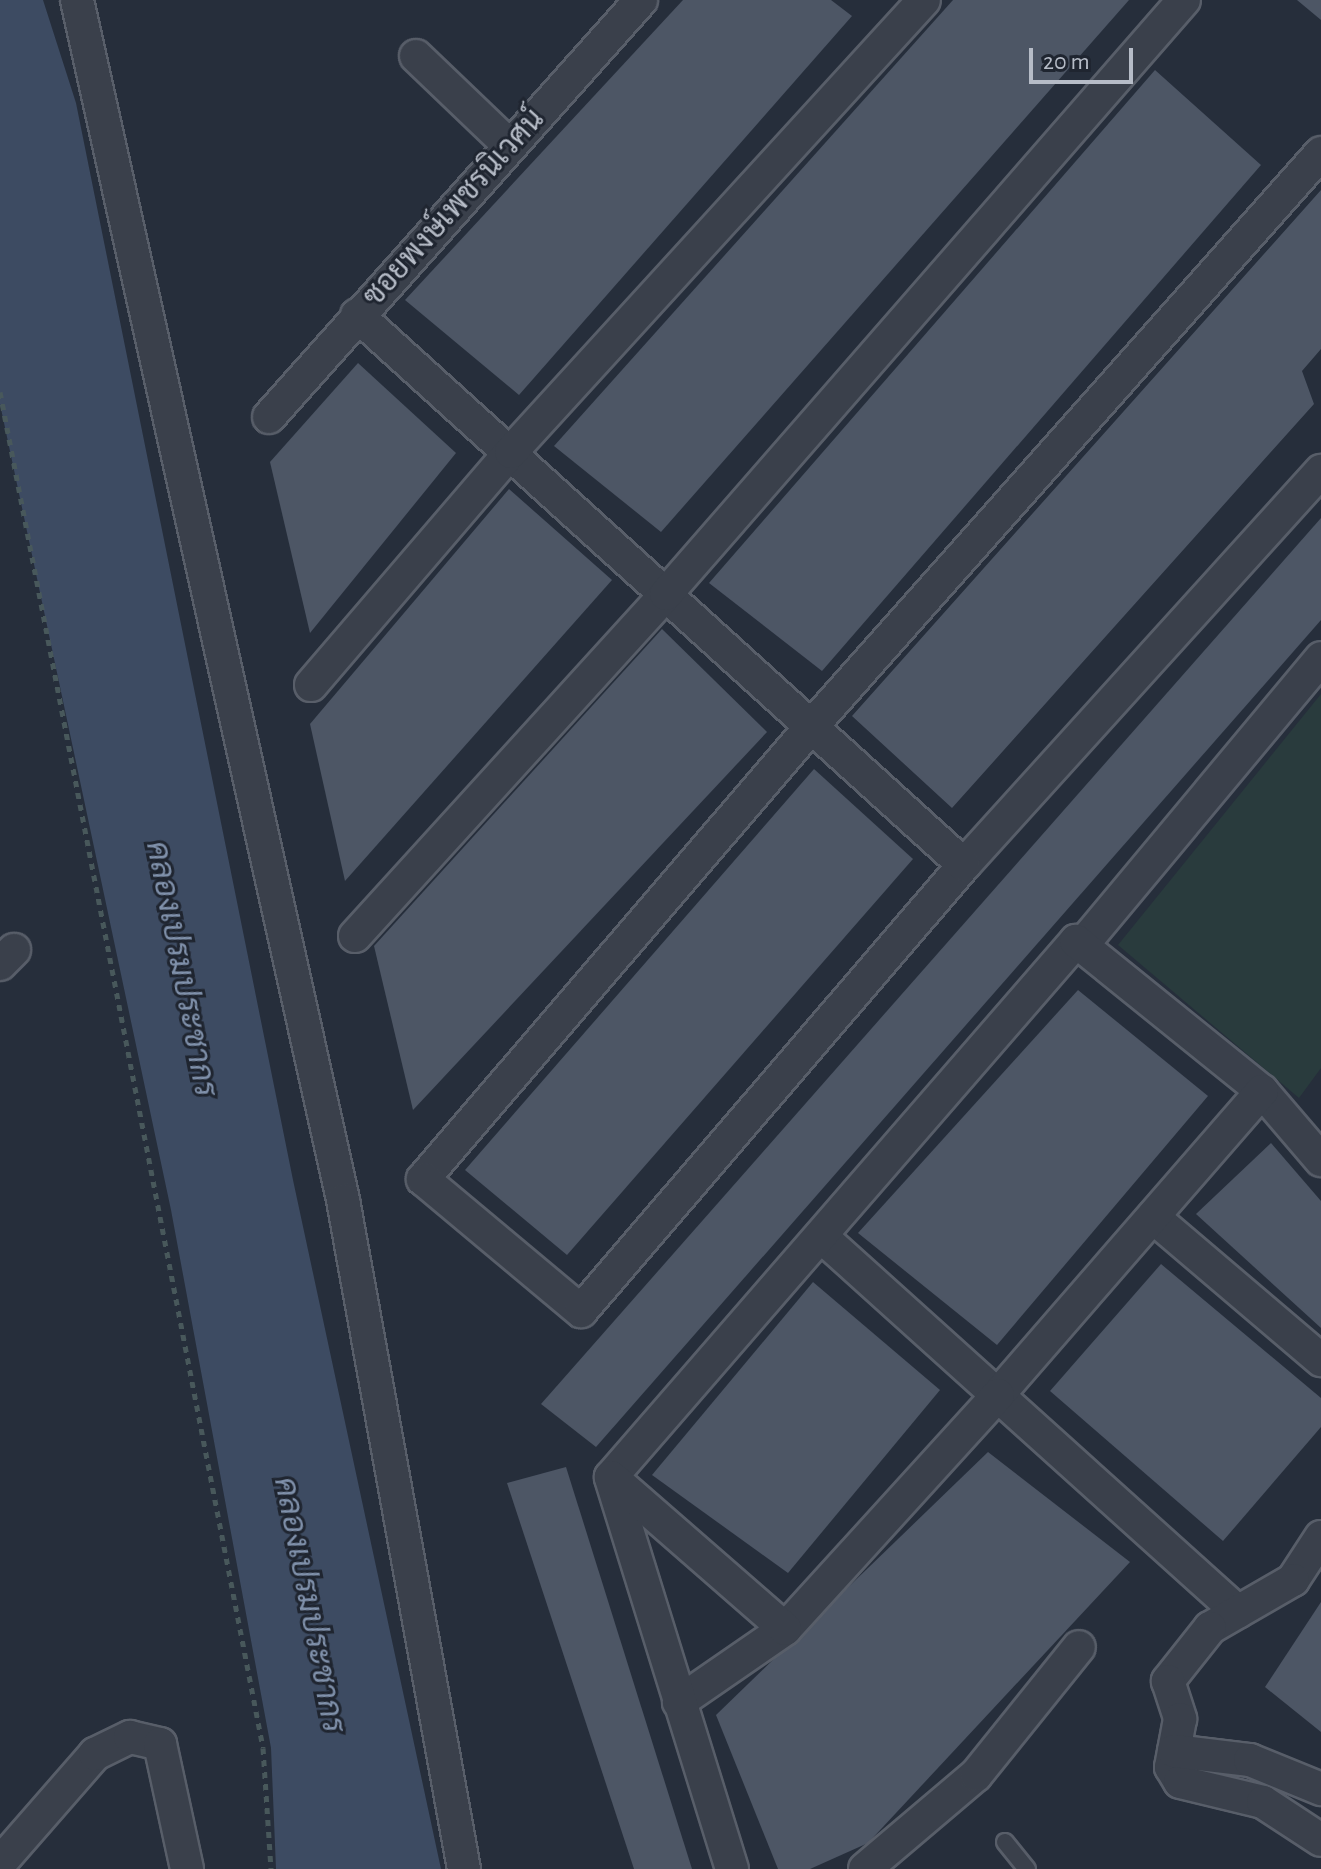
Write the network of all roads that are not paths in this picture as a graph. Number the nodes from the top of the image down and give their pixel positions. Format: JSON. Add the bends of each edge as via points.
{"nodes":[{"id":1,"x":77,"y":0,"type":"edge"},
{"id":2,"x":641,"y":0,"type":"edge"},
{"id":3,"x":924,"y":0,"type":"edge"},
{"id":4,"x":1184,"y":0,"type":"edge"},
{"id":5,"x":416,"y":56,"type":"dead end"},
{"id":6,"x":510,"y":146,"type":"junction"},
{"id":7,"x":1321,"y":153,"type":"edge"},
{"id":8,"x":357,"y":315,"type":"junction"},
{"id":9,"x":269,"y":417,"type":"dead end"},
{"id":10,"x":511,"y":452,"type":"junction"},
{"id":11,"x":1321,"y":471,"type":"edge"},
{"id":12,"x":666,"y":594,"type":"junction"},
{"id":13,"x":1320,"y":660,"type":"edge"},
{"id":14,"x":311,"y":685,"type":"dead end"},
{"id":15,"x":811,"y":727,"type":"junction"},
{"id":16,"x":964,"y":865,"type":"junction"},
{"id":17,"x":355,"y":936,"type":"dead end"},
{"id":18,"x":1083,"y":944,"type":"junction"},
{"id":19,"x":1262,"y":1091,"type":"junction"},
{"id":20,"x":1321,"y":1160,"type":"edge"},
{"id":21,"x":1153,"y":1217,"type":"junction"},
{"id":22,"x":821,"y":1236,"type":"junction"},
{"id":23,"x":1321,"y":1360,"type":"edge"},
{"id":24,"x":998,"y":1395,"type":"junction"},
{"id":25,"x":611,"y":1477,"type":"junction"},
{"id":26,"x":1321,"y":1537,"type":"edge"},
{"id":27,"x":1238,"y":1612,"type":"junction"},
{"id":28,"x":785,"y":1629,"type":"junction"},
{"id":29,"x":1079,"y":1647,"type":"dead end"},
{"id":30,"x":679,"y":1702,"type":"junction"},
{"id":31,"x":1174,"y":1751,"type":"junction"},
{"id":32,"x":1321,"y":1789,"type":"edge"},
{"id":33,"x":1321,"y":1840,"type":"edge"},
{"id":34,"x":1005,"y":1842,"type":"dead end"},
{"id":35,"x":0,"y":1863,"type":"edge"},
{"id":36,"x":187,"y":1869,"type":"edge"},
{"id":37,"x":464,"y":1869,"type":"edge"},
{"id":38,"x":732,"y":1869,"type":"edge"},
{"id":39,"x":865,"y":1869,"type":"edge"},
{"id":40,"x":1027,"y":1869,"type":"edge"}],
"edges":[{"from":1,"to":37,"type":"street","via":[[343,1200]]},
{"from":2,"to":6,"type":"street","name":"ซอยพงษ์เพชรนิเวศน์"},
{"from":3,"to":10,"type":"street"},
{"from":4,"to":12,"type":"street"},
{"from":5,"to":6,"type":"street"},
{"from":6,"to":8,"type":"street","name":"ซอยพงษ์เพชรนิเวศน์"},
{"from":7,"to":15,"type":"street"},
{"from":8,"to":9,"type":"street","name":"ซอยพงษ์เพชรนิเวศน์"},
{"from":8,"to":10,"type":"street"},
{"from":10,"to":12,"type":"street"},
{"from":10,"to":14,"type":"street"},
{"from":11,"to":16,"type":"street"},
{"from":12,"to":15,"type":"street"},
{"from":12,"to":17,"type":"street"},
{"from":13,"to":18,"type":"street"},
{"from":15,"to":16,"type":"street"},
{"from":15,"to":16,"type":"street","via":[[423,1179],[581,1311]]},
{"from":18,"to":19,"type":"street"},
{"from":18,"to":22,"type":"street","via":[[1076,941]]},
{"from":19,"to":20,"type":"street"},
{"from":19,"to":21,"type":"street"},
{"from":21,"to":23,"type":"street"},
{"from":21,"to":24,"type":"street"},
{"from":22,"to":24,"type":"street"},
{"from":22,"to":25,"type":"street"},
{"from":24,"to":27,"type":"street"},
{"from":24,"to":28,"type":"street"},
{"from":25,"to":28,"type":"street"},
{"from":25,"to":30,"type":"street"},
{"from":26,"to":27,"type":"street","via":[[1293,1580]]},
{"from":27,"to":31,"type":"street","via":[[1210,1628],[1168,1681],[1180,1719]]},
{"from":28,"to":30,"type":"street"},
{"from":29,"to":39,"type":"street","via":[[976,1775]]},
{"from":30,"to":38,"type":"street"},
{"from":31,"to":32,"type":"street","via":[[1250,1760]]},
{"from":31,"to":33,"type":"street","via":[[1171,1767],[1180,1782],[1263,1802]]},
{"from":34,"to":40,"type":"lane"},
{"from":35,"to":36,"type":"street","via":[[95,1754],[130,1737],[160,1744]]}]}
